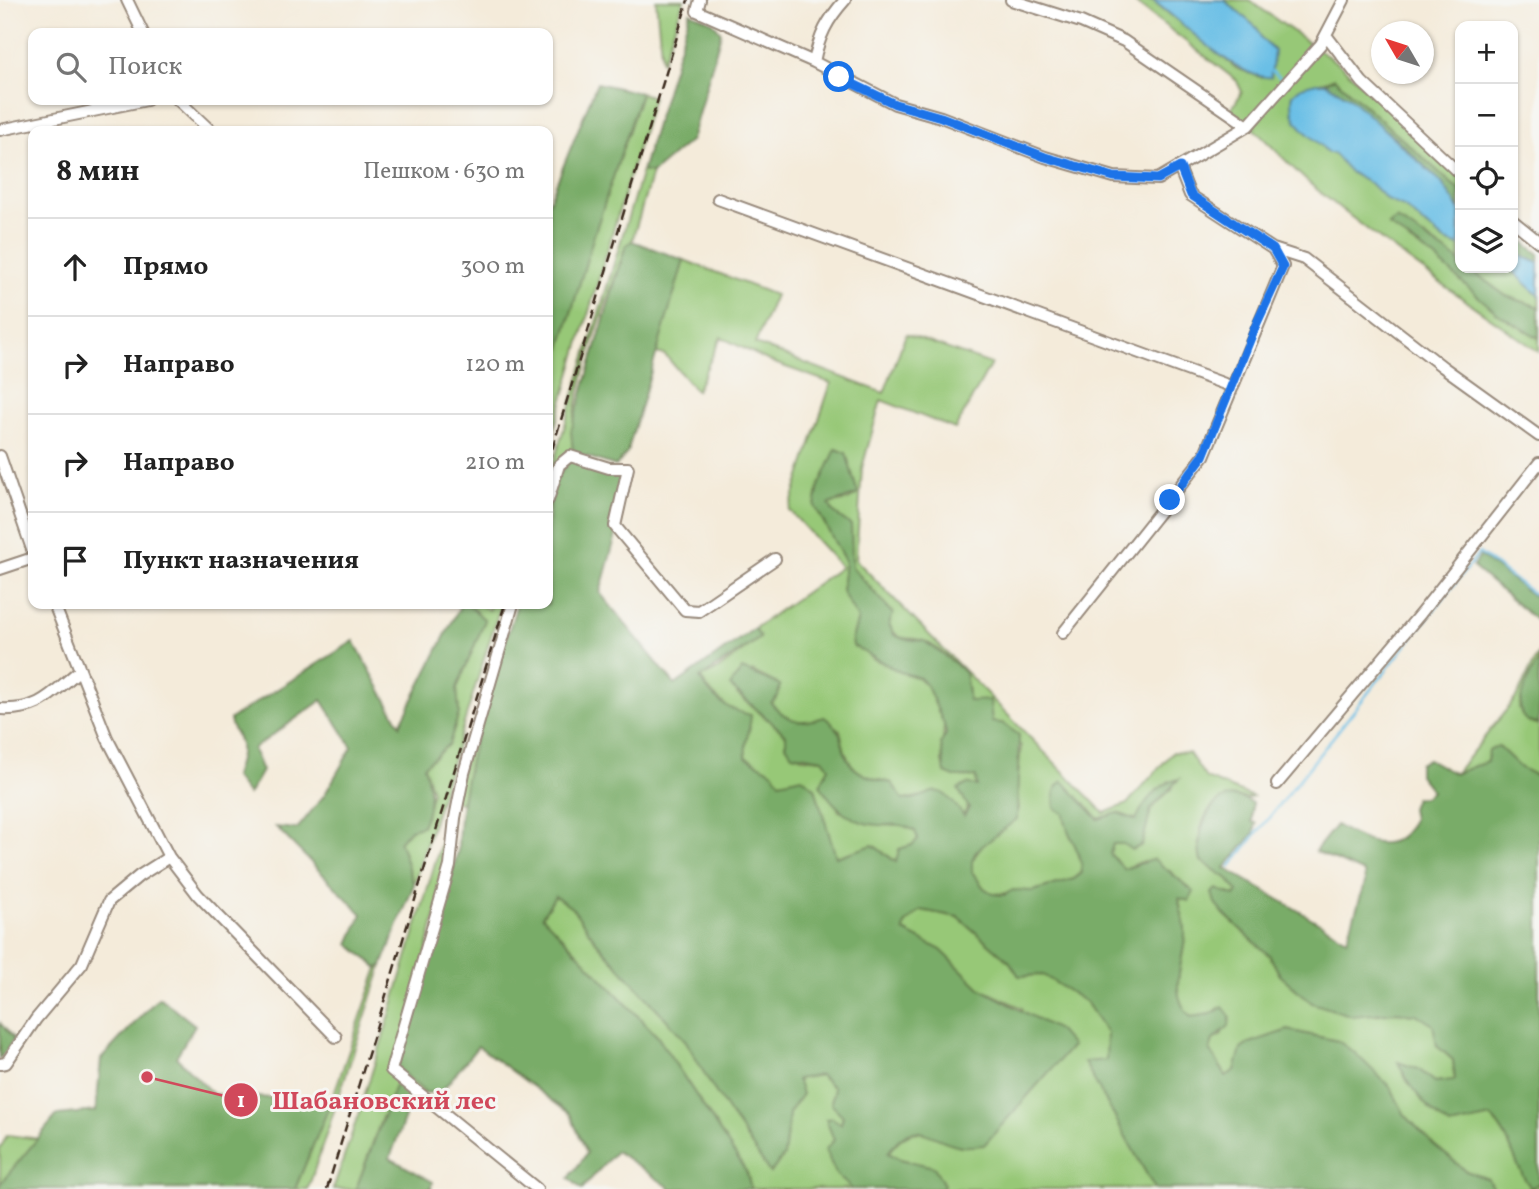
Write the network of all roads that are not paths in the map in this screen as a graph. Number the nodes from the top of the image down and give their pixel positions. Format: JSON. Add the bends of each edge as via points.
{"nodes":[{"id":1,"x":127,"y":0,"type":"edge"},
{"id":2,"x":700,"y":0,"type":"edge"},
{"id":3,"x":845,"y":0,"type":"edge"},
{"id":4,"x":1011,"y":0,"type":"edge"},
{"id":5,"x":1344,"y":0,"type":"edge"},
{"id":6,"x":141,"y":28,"type":"edge"},
{"id":7,"x":1326,"y":35,"type":"junction"},
{"id":8,"x":814,"y":62,"type":"junction"},
{"id":9,"x":122,"y":105,"type":"edge"},
{"id":10,"x":183,"y":105,"type":"edge"},
{"id":11,"x":1248,"y":125,"type":"junction"},
{"id":12,"x":206,"y":126,"type":"edge"},
{"id":13,"x":0,"y":130,"type":"edge"},
{"id":14,"x":1180,"y":167,"type":"junction"},
{"id":15,"x":1455,"y":169,"type":"edge"},
{"id":16,"x":718,"y":199,"type":"dead end"},
{"id":17,"x":1518,"y":225,"type":"edge"},
{"id":18,"x":1539,"y":242,"type":"edge"},
{"id":19,"x":1273,"y":249,"type":"junction"},
{"id":20,"x":1233,"y":387,"type":"junction"},
{"id":21,"x":1539,"y":436,"type":"edge"},
{"id":22,"x":0,"y":456,"type":"edge"},
{"id":23,"x":1539,"y":463,"type":"edge"},
{"id":24,"x":553,"y":484,"type":"edge"},
{"id":25,"x":28,"y":537,"type":"edge"},
{"id":26,"x":775,"y":559,"type":"dead end"},
{"id":27,"x":28,"y":560,"type":"edge"},
{"id":28,"x":0,"y":569,"type":"edge"},
{"id":29,"x":56,"y":609,"type":"edge"},
{"id":30,"x":512,"y":609,"type":"edge"},
{"id":31,"x":1063,"y":633,"type":"dead end"},
{"id":32,"x":80,"y":670,"type":"junction"},
{"id":33,"x":0,"y":709,"type":"edge"},
{"id":34,"x":1277,"y":784,"type":"dead end"},
{"id":35,"x":169,"y":857,"type":"junction"},
{"id":36,"x":336,"y":1037,"type":"dead end"},
{"id":37,"x":0,"y":1064,"type":"edge"},
{"id":38,"x":537,"y":1189,"type":"edge"}],
"edges":[{"from":1,"to":6,"type":"street"},
{"from":2,"to":8,"type":"street","via":[[697,11]]},
{"from":3,"to":8,"type":"street","via":[[819,37]]},
{"from":4,"to":11,"type":"street","via":[[1124,40]]},
{"from":5,"to":7,"type":"street"},
{"from":7,"to":11,"type":"street"},
{"from":7,"to":15,"type":"street","via":[[1362,82]]},
{"from":8,"to":14,"type":"street","via":[[895,104],[1102,174],[1158,179]]},
{"from":9,"to":13,"type":"street"},
{"from":10,"to":12,"type":"street"},
{"from":11,"to":14,"type":"street"},
{"from":14,"to":19,"type":"street","via":[[1191,195]]},
{"from":16,"to":20,"type":"street"},
{"from":17,"to":18,"type":"street"},
{"from":19,"to":20,"type":"street","via":[[1283,267]]},
{"from":19,"to":21,"type":"street","via":[[1304,259]]},
{"from":20,"to":31,"type":"street","via":[[1203,456]]},
{"from":22,"to":25,"type":"street"},
{"from":23,"to":34,"type":"street","via":[[1421,614]]},
{"from":24,"to":26,"type":"street","via":[[559,465],[570,456],[628,468],[615,526],[685,610],[699,611]]},
{"from":27,"to":28,"type":"street"},
{"from":29,"to":32,"type":"street"},
{"from":30,"to":38,"type":"street","via":[[464,774],[450,866],[391,1070]]},
{"from":32,"to":33,"type":"street","via":[[41,702],[23,710]]},
{"from":32,"to":35,"type":"street","via":[[107,738]]},
{"from":35,"to":36,"type":"street","via":[[198,895]]},
{"from":35,"to":37,"type":"street","via":[[109,901],[82,964],[6,1063]]}]}
